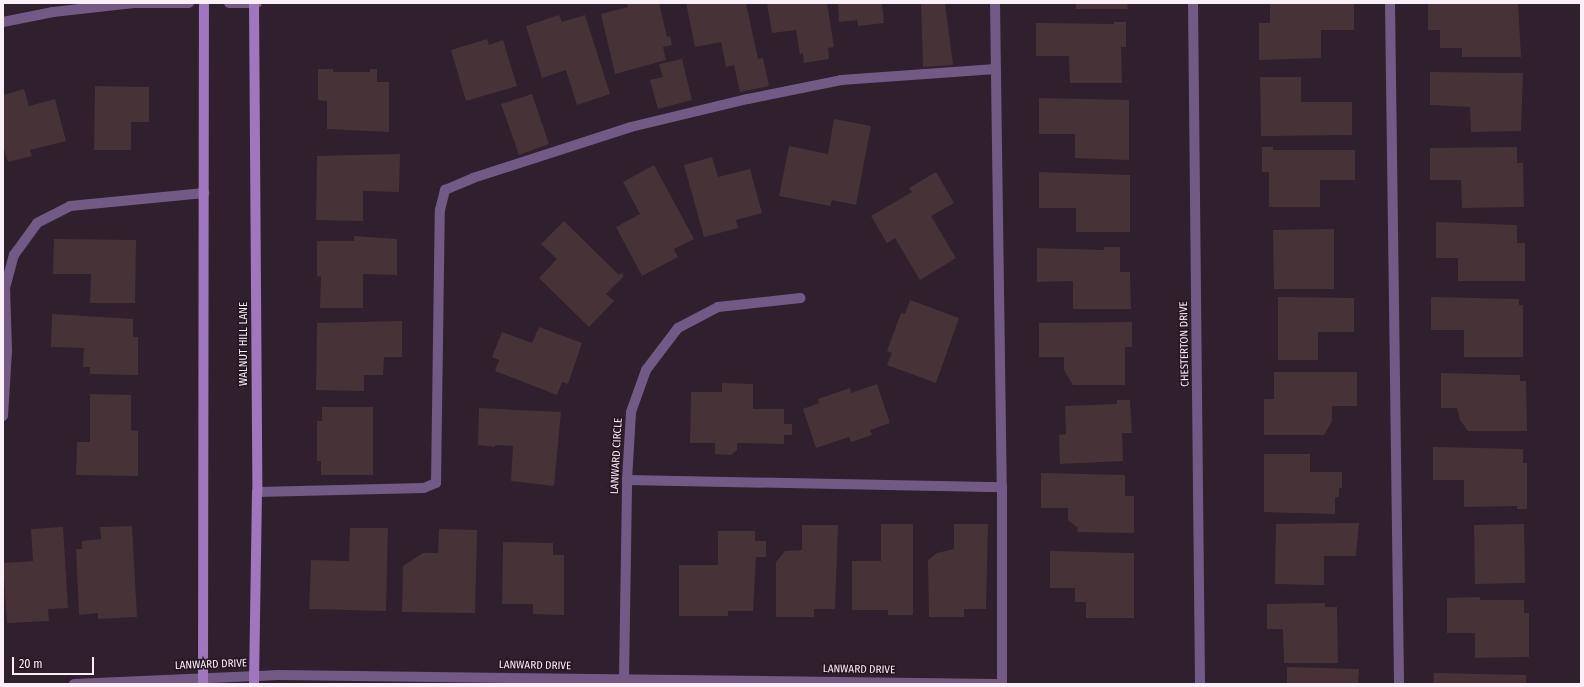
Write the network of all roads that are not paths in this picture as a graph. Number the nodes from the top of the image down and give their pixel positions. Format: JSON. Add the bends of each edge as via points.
{"nodes":[{"id":1,"x":189,"y":3,"type":"edge"},
{"id":2,"x":204,"y":3,"type":"edge"},
{"id":3,"x":229,"y":3,"type":"edge"},
{"id":4,"x":255,"y":3,"type":"edge"},
{"id":5,"x":995,"y":3,"type":"edge"},
{"id":6,"x":1193,"y":3,"type":"edge"},
{"id":7,"x":1390,"y":3,"type":"edge"},
{"id":8,"x":3,"y":22,"type":"edge"},
{"id":9,"x":996,"y":69,"type":"junction"},
{"id":10,"x":204,"y":193,"type":"junction"},
{"id":11,"x":801,"y":298,"type":"dead end"},
{"id":12,"x":3,"y":416,"type":"edge"},
{"id":13,"x":627,"y":480,"type":"junction"},
{"id":14,"x":1002,"y":486,"type":"junction"},
{"id":15,"x":257,"y":492,"type":"junction"},
{"id":16,"x":203,"y":680,"type":"edge"},
{"id":17,"x":254,"y":680,"type":"edge"},
{"id":18,"x":624,"y":680,"type":"junction"},
{"id":19,"x":74,"y":684,"type":"edge"},
{"id":20,"x":996,"y":684,"type":"edge"},
{"id":21,"x":1002,"y":684,"type":"edge"},
{"id":22,"x":1200,"y":684,"type":"edge"},
{"id":23,"x":1399,"y":684,"type":"edge"}],
"edges":[{"from":1,"to":8,"type":"street","via":[[118,5],[53,12]]},
{"from":2,"to":10,"type":"main road"},
{"from":3,"to":4,"type":"street"},
{"from":4,"to":15,"type":"main road","name":"WALNUT HILL LANE"},
{"from":5,"to":9,"type":"street"},
{"from":6,"to":22,"type":"street","name":"CHESTERTON DRIVE"},
{"from":7,"to":23,"type":"street"},
{"from":9,"to":14,"type":"street"},
{"from":9,"to":15,"type":"street","via":[[841,80],[748,99],[631,128],[473,178],[445,190],[440,210],[436,483],[424,488]]},
{"from":10,"to":12,"type":"street","via":[[70,206],[37,223],[14,255],[5,288],[7,350]]},
{"from":10,"to":16,"type":"main road"},
{"from":11,"to":13,"type":"street","name":"LANWARD CIRCLE","via":[[718,307],[678,328],[646,370],[631,412]]},
{"from":13,"to":14,"type":"street"},
{"from":13,"to":18,"type":"street","name":"LANWARD CIRCLE"},
{"from":14,"to":21,"type":"street"},
{"from":15,"to":17,"type":"main road","name":"WALNUT HILL LANE"},
{"from":16,"to":17,"type":"street","name":"LANWARD DRIVE"},
{"from":16,"to":19,"type":"street","name":"LANWARD DRIVE"},
{"from":17,"to":18,"type":"street","name":"LANWARD DRIVE"},
{"from":18,"to":20,"type":"street","name":"LANWARD DRIVE"}]}
